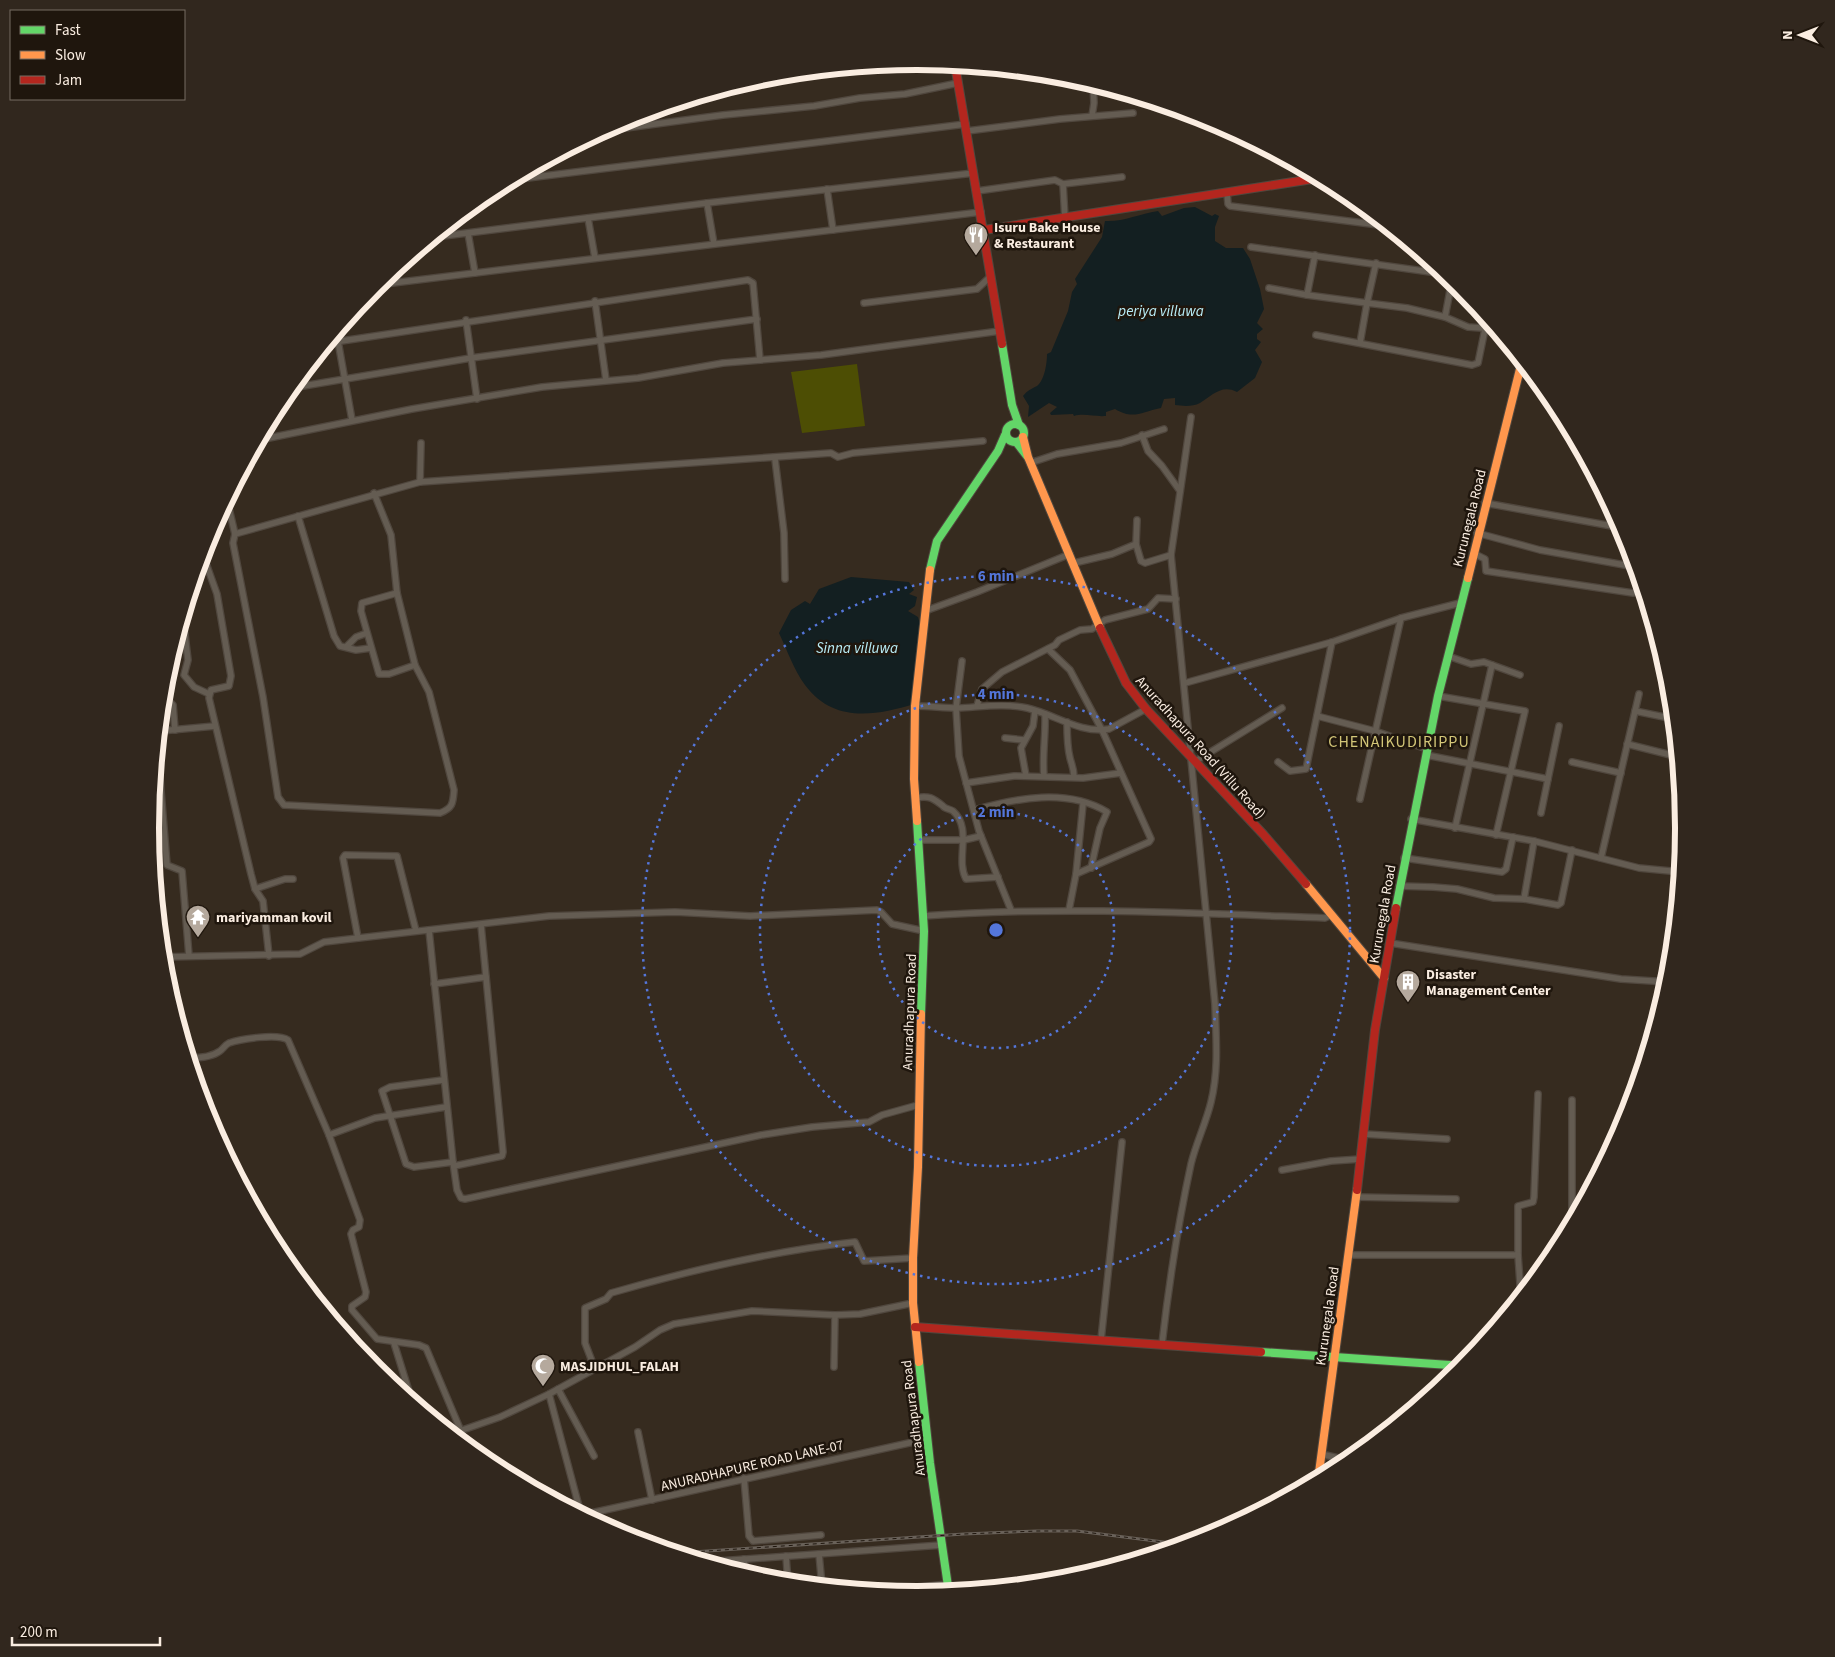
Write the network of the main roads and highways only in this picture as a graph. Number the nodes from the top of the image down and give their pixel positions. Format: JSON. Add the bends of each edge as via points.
{"nodes":[{"id":1,"x":956,"y":72,"type":"edge"},
{"id":2,"x":1308,"y":179,"type":"edge"},
{"id":3,"x":984,"y":230,"type":"junction"},
{"id":4,"x":1520,"y":368,"type":"edge"},
{"id":5,"x":1012,"y":405,"type":"junction"},
{"id":6,"x":1019,"y":424,"type":"junction"},
{"id":7,"x":1008,"y":427,"type":"junction"},
{"id":8,"x":1005,"y":435,"type":"junction"},
{"id":9,"x":1023,"y":437,"type":"junction"},
{"id":10,"x":1015,"y":443,"type":"junction"},
{"id":11,"x":998,"y":451,"type":"junction"},
{"id":12,"x":1029,"y":460,"type":"junction"},
{"id":13,"x":1359,"y":946,"type":"junction"},
{"id":14,"x":1386,"y":964,"type":"junction"},
{"id":15,"x":1384,"y":978,"type":"junction"},
{"id":16,"x":915,"y":1327,"type":"junction"},
{"id":17,"x":1334,"y":1356,"type":"junction"},
{"id":18,"x":1454,"y":1365,"type":"edge"},
{"id":19,"x":1319,"y":1471,"type":"edge"},
{"id":20,"x":948,"y":1586,"type":"edge"}],
"edges":[{"from":1,"to":3,"type":"main road"},
{"from":2,"to":3,"type":"main road"},
{"from":3,"to":5,"type":"main road"},
{"from":4,"to":14,"type":"main road","name":"Kurunegala Road","via":[[1438,696],[1411,819]]},
{"from":5,"to":6,"type":"main road"},
{"from":5,"to":7,"type":"main road"},
{"from":6,"to":7,"type":"main road"},
{"from":6,"to":9,"type":"main road","via":[[1024,431]]},
{"from":7,"to":8,"type":"main road"},
{"from":8,"to":10,"type":"main road"},
{"from":8,"to":11,"type":"main road","name":"Anuradhapura Road"},
{"from":9,"to":10,"type":"main road"},
{"from":9,"to":12,"type":"main road","name":"Anuradhapura Road (Villu Road)"},
{"from":10,"to":11,"type":"main road","name":"Anuradhapura Road"},
{"from":10,"to":12,"type":"main road","name":"Anuradhapura Road (Villu Road)"},
{"from":11,"to":16,"type":"main road","name":"Anuradhapura Road","via":[[938,541],[930,567],[916,706],[915,798],[924,932],[913,1258]]},
{"from":12,"to":13,"type":"main road","name":"Anuradhapura Road (Villu Road)","via":[[1121,674],[1146,709],[1263,834]]},
{"from":13,"to":14,"type":"main road","name":"Anuradhapura Road (Villu Road)"},
{"from":13,"to":15,"type":"main road","name":"Anuradhapura Road (Villu Road)"},
{"from":14,"to":15,"type":"main road","name":"Kurunegala Road"},
{"from":15,"to":17,"type":"main road","name":"Kurunegala Road"},
{"from":16,"to":17,"type":"main road"},
{"from":16,"to":20,"type":"main road","name":"Anuradhapura Road"},
{"from":17,"to":18,"type":"main road"},
{"from":17,"to":19,"type":"main road","name":"Kurunegala Road"}]}
